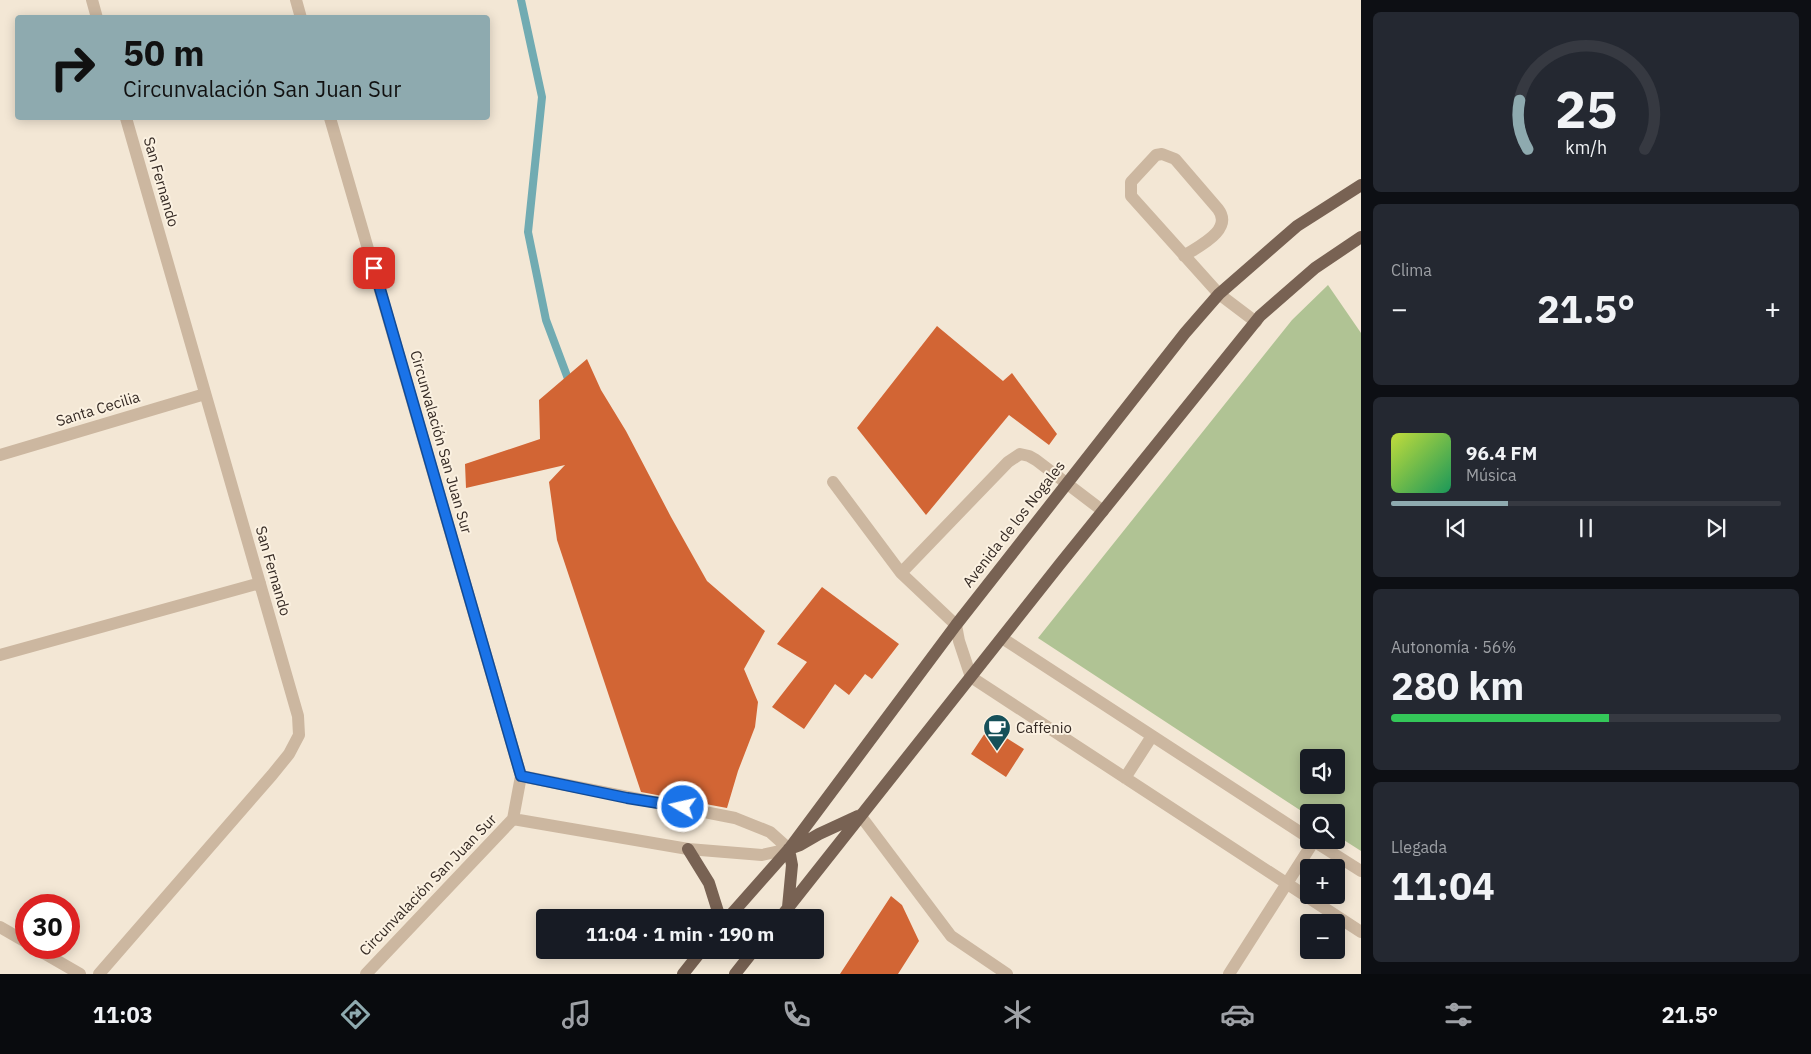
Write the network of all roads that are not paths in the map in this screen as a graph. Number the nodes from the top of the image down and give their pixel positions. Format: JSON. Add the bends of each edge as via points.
{"nodes":[{"id":1,"x":92,"y":0,"type":"edge"},
{"id":2,"x":296,"y":0,"type":"edge"},
{"id":3,"x":96,"y":15,"type":"edge"},
{"id":4,"x":301,"y":15,"type":"edge"},
{"id":5,"x":127,"y":120,"type":"edge"},
{"id":6,"x":331,"y":120,"type":"edge"},
{"id":7,"x":1361,"y":186,"type":"edge"},
{"id":8,"x":1361,"y":237,"type":"edge"},
{"id":9,"x":1184,"y":256,"type":"junction"},
{"id":10,"x":1219,"y":294,"type":"junction"},
{"id":11,"x":1256,"y":322,"type":"junction"},
{"id":12,"x":205,"y":394,"type":"junction"},
{"id":13,"x":0,"y":455,"type":"edge"},
{"id":14,"x":833,"y":482,"type":"dead end"},
{"id":15,"x":1067,"y":483,"type":"junction"},
{"id":16,"x":1103,"y":510,"type":"junction"},
{"id":17,"x":901,"y":573,"type":"junction"},
{"id":18,"x":260,"y":584,"type":"junction"},
{"id":19,"x":956,"y":625,"type":"junction"},
{"id":20,"x":1002,"y":638,"type":"junction"},
{"id":21,"x":0,"y":655,"type":"edge"},
{"id":22,"x":971,"y":677,"type":"junction"},
{"id":23,"x":1152,"y":736,"type":"junction"},
{"id":24,"x":521,"y":776,"type":"junction"},
{"id":25,"x":1126,"y":778,"type":"junction"},
{"id":26,"x":860,"y":815,"type":"junction"},
{"id":27,"x":513,"y":819,"type":"junction"},
{"id":28,"x":1300,"y":832,"type":"edge"},
{"id":29,"x":688,"y":849,"type":"junction"},
{"id":30,"x":789,"y":849,"type":"junction"},
{"id":31,"x":1307,"y":849,"type":"edge"},
{"id":32,"x":1326,"y":849,"type":"edge"},
{"id":33,"x":1361,"y":872,"type":"edge"},
{"id":34,"x":1287,"y":883,"type":"junction"},
{"id":35,"x":788,"y":907,"type":"joint"},
{"id":36,"x":717,"y":909,"type":"edge"},
{"id":37,"x":736,"y":909,"type":"edge"},
{"id":38,"x":0,"y":927,"type":"edge"},
{"id":39,"x":1361,"y":932,"type":"edge"},
{"id":40,"x":15,"y":936,"type":"edge"},
{"id":41,"x":54,"y":959,"type":"edge"},
{"id":42,"x":695,"y":959,"type":"edge"},
{"id":43,"x":747,"y":959,"type":"edge"},
{"id":44,"x":80,"y":974,"type":"edge"},
{"id":45,"x":99,"y":974,"type":"edge"},
{"id":46,"x":366,"y":974,"type":"edge"},
{"id":47,"x":683,"y":974,"type":"edge"},
{"id":48,"x":735,"y":974,"type":"edge"},
{"id":49,"x":1007,"y":974,"type":"edge"},
{"id":50,"x":1229,"y":974,"type":"edge"}],
"edges":[{"from":1,"to":3,"type":"street"},
{"from":2,"to":4,"type":"street"},
{"from":5,"to":12,"type":"street","name":"San Fernando"},
{"from":6,"to":24,"type":"street","name":"Circunvalación San Juan Sur"},
{"from":7,"to":10,"type":"main road","name":"Avenida de los Nogales","via":[[1297,226]]},
{"from":8,"to":11,"type":"main road","via":[[1315,268]]},
{"from":9,"to":9,"type":"street","via":[[1131,196],[1131,182],[1156,155],[1175,159],[1222,218],[1215,236]]},
{"from":9,"to":10,"type":"street"},
{"from":10,"to":11,"type":"street"},
{"from":10,"to":15,"type":"main road","name":"Avenida de los Nogales"},
{"from":11,"to":16,"type":"main road"},
{"from":12,"to":13,"type":"street","name":"Santa Cecilia"},
{"from":12,"to":18,"type":"street","name":"San Fernando"},
{"from":14,"to":17,"type":"street"},
{"from":15,"to":16,"type":"street"},
{"from":15,"to":17,"type":"street","via":[[1029,456],[1020,454],[1008,462]]},
{"from":15,"to":19,"type":"main road","name":"Avenida de los Nogales"},
{"from":16,"to":20,"type":"main road"},
{"from":17,"to":19,"type":"street"},
{"from":18,"to":21,"type":"street"},
{"from":18,"to":45,"type":"street","name":"San Fernando","via":[[298,716],[299,735],[290,754]]},
{"from":19,"to":22,"type":"street"},
{"from":19,"to":30,"type":"main road","name":"Avenida de los Nogales"},
{"from":20,"to":22,"type":"main road"},
{"from":20,"to":23,"type":"street"},
{"from":22,"to":25,"type":"street"},
{"from":22,"to":26,"type":"main road"},
{"from":23,"to":25,"type":"street"},
{"from":23,"to":28,"type":"street"},
{"from":24,"to":27,"type":"street","name":"Circunvalación San Juan Sur"},
{"from":24,"to":30,"type":"street","via":[[735,818],[770,832]]},
{"from":25,"to":34,"type":"street"},
{"from":26,"to":30,"type":"main road"},
{"from":26,"to":35,"type":"main road"},
{"from":26,"to":49,"type":"street","via":[[951,936]]},
{"from":27,"to":29,"type":"street","name":"Circunvalación San Juan Sur"},
{"from":27,"to":46,"type":"street","name":"Circunvalación San Juan Sur"},
{"from":29,"to":30,"type":"street","name":"Circunvalación San Juan Sur","via":[[762,855]]},
{"from":29,"to":36,"type":"main road","via":[[708,883]]},
{"from":30,"to":35,"type":"main road","via":[[792,865]]},
{"from":30,"to":37,"type":"main road","name":"Avenida de los Nogales"},
{"from":31,"to":34,"type":"street"},
{"from":32,"to":33,"type":"street"},
{"from":34,"to":39,"type":"street"},
{"from":34,"to":50,"type":"street"},
{"from":38,"to":40,"type":"street"},
{"from":41,"to":44,"type":"street"},
{"from":42,"to":47,"type":"main road"},
{"from":43,"to":48,"type":"main road"}]}
